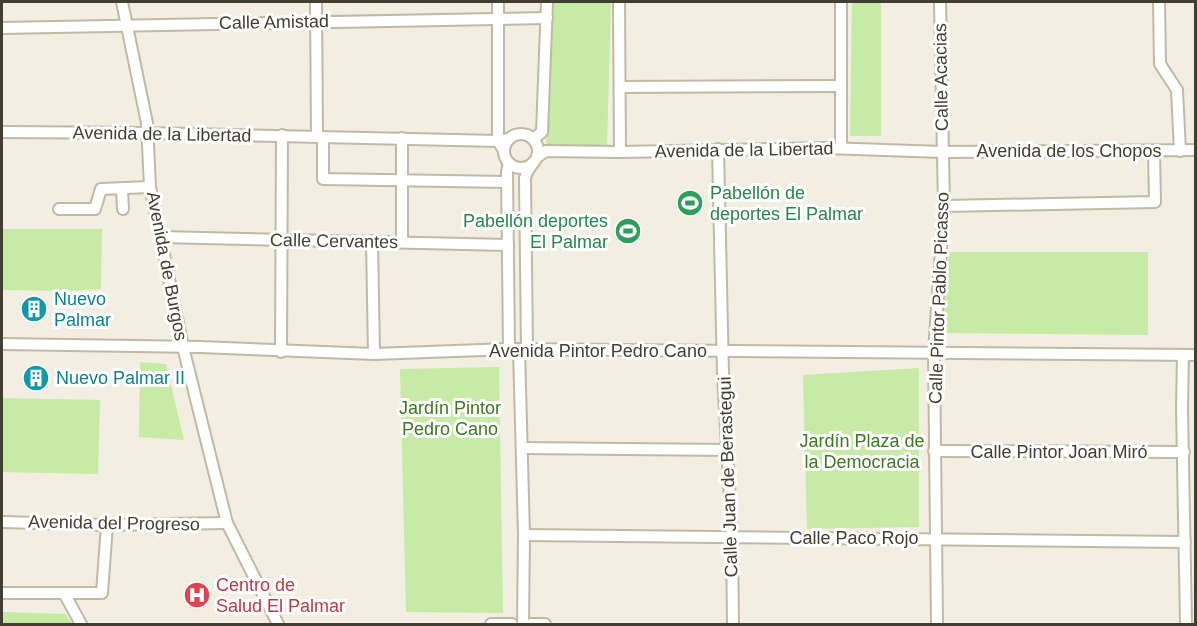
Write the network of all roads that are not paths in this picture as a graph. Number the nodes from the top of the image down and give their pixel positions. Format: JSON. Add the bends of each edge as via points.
{"nodes":[{"id":1,"x":122,"y":2,"type":"edge"},
{"id":2,"x":316,"y":2,"type":"edge"},
{"id":3,"x":498,"y":2,"type":"edge"},
{"id":4,"x":547,"y":2,"type":"edge"},
{"id":5,"x":620,"y":2,"type":"edge"},
{"id":6,"x":841,"y":2,"type":"edge"},
{"id":7,"x":940,"y":2,"type":"edge"},
{"id":8,"x":1159,"y":2,"type":"edge"},
{"id":9,"x":547,"y":18,"type":"junction"},
{"id":10,"x":498,"y":19,"type":"junction"},
{"id":11,"x":316,"y":21,"type":"junction"},
{"id":12,"x":128,"y":25,"type":"junction"},
{"id":13,"x":2,"y":28,"type":"edge"},
{"id":14,"x":841,"y":86,"type":"junction"},
{"id":15,"x":620,"y":87,"type":"junction"},
{"id":16,"x":2,"y":132,"type":"edge"},
{"id":17,"x":147,"y":133,"type":"junction"},
{"id":18,"x":282,"y":135,"type":"junction"},
{"id":19,"x":320,"y":137,"type":"junction"},
{"id":20,"x":402,"y":138,"type":"junction"},
{"id":21,"x":504,"y":140,"type":"junction"},
{"id":22,"x":841,"y":148,"type":"junction"},
{"id":23,"x":718,"y":149,"type":"junction"},
{"id":24,"x":1196,"y":150,"type":"edge"},
{"id":25,"x":537,"y":151,"type":"junction"},
{"id":26,"x":1154,"y":151,"type":"junction"},
{"id":27,"x":1180,"y":151,"type":"junction"},
{"id":28,"x":620,"y":152,"type":"junction"},
{"id":29,"x":942,"y":152,"type":"junction"},
{"id":30,"x":509,"y":164,"type":"junction"},
{"id":31,"x":402,"y":180,"type":"junction"},
{"id":32,"x":507,"y":182,"type":"junction"},
{"id":33,"x":150,"y":187,"type":"junction"},
{"id":34,"x":122,"y":189,"type":"junction"},
{"id":35,"x":944,"y":206,"type":"junction"},
{"id":36,"x":59,"y":209,"type":"dead end"},
{"id":37,"x":123,"y":209,"type":"dead end"},
{"id":38,"x":160,"y":237,"type":"junction"},
{"id":39,"x":283,"y":240,"type":"junction"},
{"id":40,"x":372,"y":241,"type":"junction"},
{"id":41,"x":402,"y":242,"type":"junction"},
{"id":42,"x":508,"y":245,"type":"junction"},
{"id":43,"x":2,"y":344,"type":"edge"},
{"id":44,"x":183,"y":347,"type":"junction"},
{"id":45,"x":518,"y":349,"type":"junction"},
{"id":46,"x":281,"y":352,"type":"junction"},
{"id":47,"x":723,"y":352,"type":"junction"},
{"id":48,"x":934,"y":352,"type":"junction"},
{"id":49,"x":374,"y":354,"type":"junction"},
{"id":50,"x":1183,"y":355,"type":"junction"},
{"id":51,"x":1196,"y":355,"type":"edge"},
{"id":52,"x":522,"y":448,"type":"junction"},
{"id":53,"x":728,"y":450,"type":"junction"},
{"id":54,"x":934,"y":451,"type":"junction"},
{"id":55,"x":1184,"y":452,"type":"junction"},
{"id":56,"x":2,"y":522,"type":"edge"},
{"id":57,"x":227,"y":523,"type":"junction"},
{"id":58,"x":107,"y":525,"type":"junction"},
{"id":59,"x":524,"y":535,"type":"junction"},
{"id":60,"x":732,"y":538,"type":"junction"},
{"id":61,"x":937,"y":538,"type":"junction"},
{"id":62,"x":1185,"y":542,"type":"junction"},
{"id":63,"x":2,"y":593,"type":"edge"},
{"id":64,"x":64,"y":593,"type":"junction"},
{"id":65,"x":81,"y":624,"type":"edge"},
{"id":66,"x":278,"y":624,"type":"edge"},
{"id":67,"x":491,"y":624,"type":"edge"},
{"id":68,"x":512,"y":624,"type":"edge"},
{"id":69,"x":523,"y":624,"type":"edge"},
{"id":70,"x":531,"y":624,"type":"edge"},
{"id":71,"x":545,"y":624,"type":"edge"},
{"id":72,"x":733,"y":624,"type":"edge"},
{"id":73,"x":937,"y":624,"type":"edge"},
{"id":74,"x":1186,"y":624,"type":"edge"}],
"edges":[{"from":1,"to":12,"type":"street","name":"Avenida de Burgos"},
{"from":2,"to":11,"type":"street"},
{"from":3,"to":10,"type":"street"},
{"from":4,"to":9,"type":"street"},
{"from":5,"to":15,"type":"street"},
{"from":6,"to":14,"type":"street"},
{"from":7,"to":29,"type":"street","name":"Calle Acacias"},
{"from":8,"to":27,"type":"street","via":[[1160,64],[1177,90]]},
{"from":9,"to":10,"type":"street","name":"Calle Amistad"},
{"from":9,"to":25,"type":"street","via":[[542,132]]},
{"from":10,"to":11,"type":"street","name":"Calle Amistad"},
{"from":10,"to":21,"type":"street"},
{"from":11,"to":12,"type":"street","name":"Calle Amistad"},
{"from":11,"to":19,"type":"street"},
{"from":12,"to":13,"type":"street","name":"Calle Amistad"},
{"from":12,"to":17,"type":"street","name":"Avenida de Burgos"},
{"from":14,"to":15,"type":"street"},
{"from":14,"to":22,"type":"street"},
{"from":15,"to":28,"type":"street"},
{"from":16,"to":17,"type":"street","name":"Avenida de la Libertad"},
{"from":17,"to":18,"type":"street","name":"Avenida de la Libertad"},
{"from":17,"to":33,"type":"street","name":"Avenida de Burgos"},
{"from":18,"to":19,"type":"street","name":"Avenida de la Libertad"},
{"from":18,"to":39,"type":"street"},
{"from":19,"to":20,"type":"street","name":"Avenida de la Libertad"},
{"from":19,"to":31,"type":"street","via":[[322,179]]},
{"from":20,"to":21,"type":"street","name":"Avenida de la Libertad"},
{"from":20,"to":31,"type":"street"},
{"from":21,"to":25,"type":"street","via":[[521,134]]},
{"from":21,"to":30,"type":"street"},
{"from":22,"to":23,"type":"street","name":"Avenida de la Libertad"},
{"from":22,"to":29,"type":"street","name":"Avenida de la Libertad"},
{"from":23,"to":28,"type":"street","name":"Avenida de la Libertad"},
{"from":23,"to":47,"type":"street","name":"Calle Juan de Berastegui"},
{"from":24,"to":27,"type":"street","name":"Avenida de los Chopos"},
{"from":25,"to":28,"type":"street","name":"Avenida de la Libertad"},
{"from":25,"to":30,"type":"street","via":[[521,168]]},
{"from":25,"to":45,"type":"street","via":[[525,178]]},
{"from":26,"to":27,"type":"street","name":"Avenida de los Chopos"},
{"from":26,"to":29,"type":"street","name":"Avenida de los Chopos"},
{"from":26,"to":35,"type":"street","via":[[1155,202]]},
{"from":29,"to":35,"type":"street","name":"Calle Pintor Pablo Picasso"},
{"from":30,"to":32,"type":"street"},
{"from":31,"to":32,"type":"street"},
{"from":31,"to":41,"type":"street"},
{"from":32,"to":42,"type":"street"},
{"from":33,"to":34,"type":"street"},
{"from":33,"to":38,"type":"street","name":"Avenida de Burgos"},
{"from":34,"to":36,"type":"street","via":[[101,189],[95,209]]},
{"from":34,"to":37,"type":"street"},
{"from":35,"to":48,"type":"street","name":"Calle Pintor Pablo Picasso"},
{"from":38,"to":39,"type":"street","name":"Calle Cervantes"},
{"from":38,"to":44,"type":"street","name":"Avenida de Burgos"},
{"from":39,"to":40,"type":"street","name":"Calle Cervantes"},
{"from":39,"to":46,"type":"street"},
{"from":40,"to":41,"type":"street","name":"Calle Cervantes"},
{"from":40,"to":49,"type":"street"},
{"from":41,"to":42,"type":"street","name":"Calle Cervantes"},
{"from":42,"to":45,"type":"street"},
{"from":43,"to":44,"type":"street","name":"Avenida Pintor Pedro Cano"},
{"from":44,"to":46,"type":"street","name":"Avenida Pintor Pedro Cano"},
{"from":44,"to":57,"type":"street","name":"Avenida de Burgos"},
{"from":45,"to":47,"type":"street","name":"Avenida Pintor Pedro Cano"},
{"from":45,"to":49,"type":"street","name":"Avenida Pintor Pedro Cano"},
{"from":45,"to":52,"type":"street"},
{"from":46,"to":49,"type":"street","name":"Avenida Pintor Pedro Cano"},
{"from":47,"to":48,"type":"street","name":"Avenida Pintor Pedro Cano"},
{"from":47,"to":53,"type":"street","name":"Calle Juan de Berastegui"},
{"from":48,"to":50,"type":"street","name":"Avenida Pintor Pedro Cano"},
{"from":48,"to":54,"type":"street","name":"Calle Pintor Pablo Picasso"},
{"from":50,"to":51,"type":"street","name":"Avenida Pintor Pedro Cano"},
{"from":50,"to":55,"type":"street"},
{"from":52,"to":53,"type":"street"},
{"from":52,"to":59,"type":"street"},
{"from":53,"to":60,"type":"street","name":"Calle Juan de Berastegui"},
{"from":54,"to":55,"type":"street","name":"Calle Pintor Joan Miró"},
{"from":54,"to":61,"type":"street","name":"Calle Pintor Pablo Picasso"},
{"from":55,"to":62,"type":"street"},
{"from":56,"to":58,"type":"street","name":"Avenida del Progreso"},
{"from":57,"to":58,"type":"street","name":"Avenida del Progreso"},
{"from":57,"to":66,"type":"street","name":"Avenida de Burgos"},
{"from":58,"to":64,"type":"street","via":[[102,593]]},
{"from":59,"to":60,"type":"street","name":"Calle Paco Rojo"},
{"from":59,"to":69,"type":"street"},
{"from":60,"to":61,"type":"street","name":"Calle Paco Rojo"},
{"from":60,"to":72,"type":"street","name":"Calle Juan de Berastegui"},
{"from":61,"to":62,"type":"street","name":"Calle Paco Rojo"},
{"from":61,"to":73,"type":"street","name":"Calle Pintor Pablo Picasso"},
{"from":62,"to":74,"type":"street"},
{"from":63,"to":64,"type":"street"},
{"from":64,"to":65,"type":"street"},
{"from":67,"to":68,"type":"street"},
{"from":70,"to":71,"type":"street"}]}
